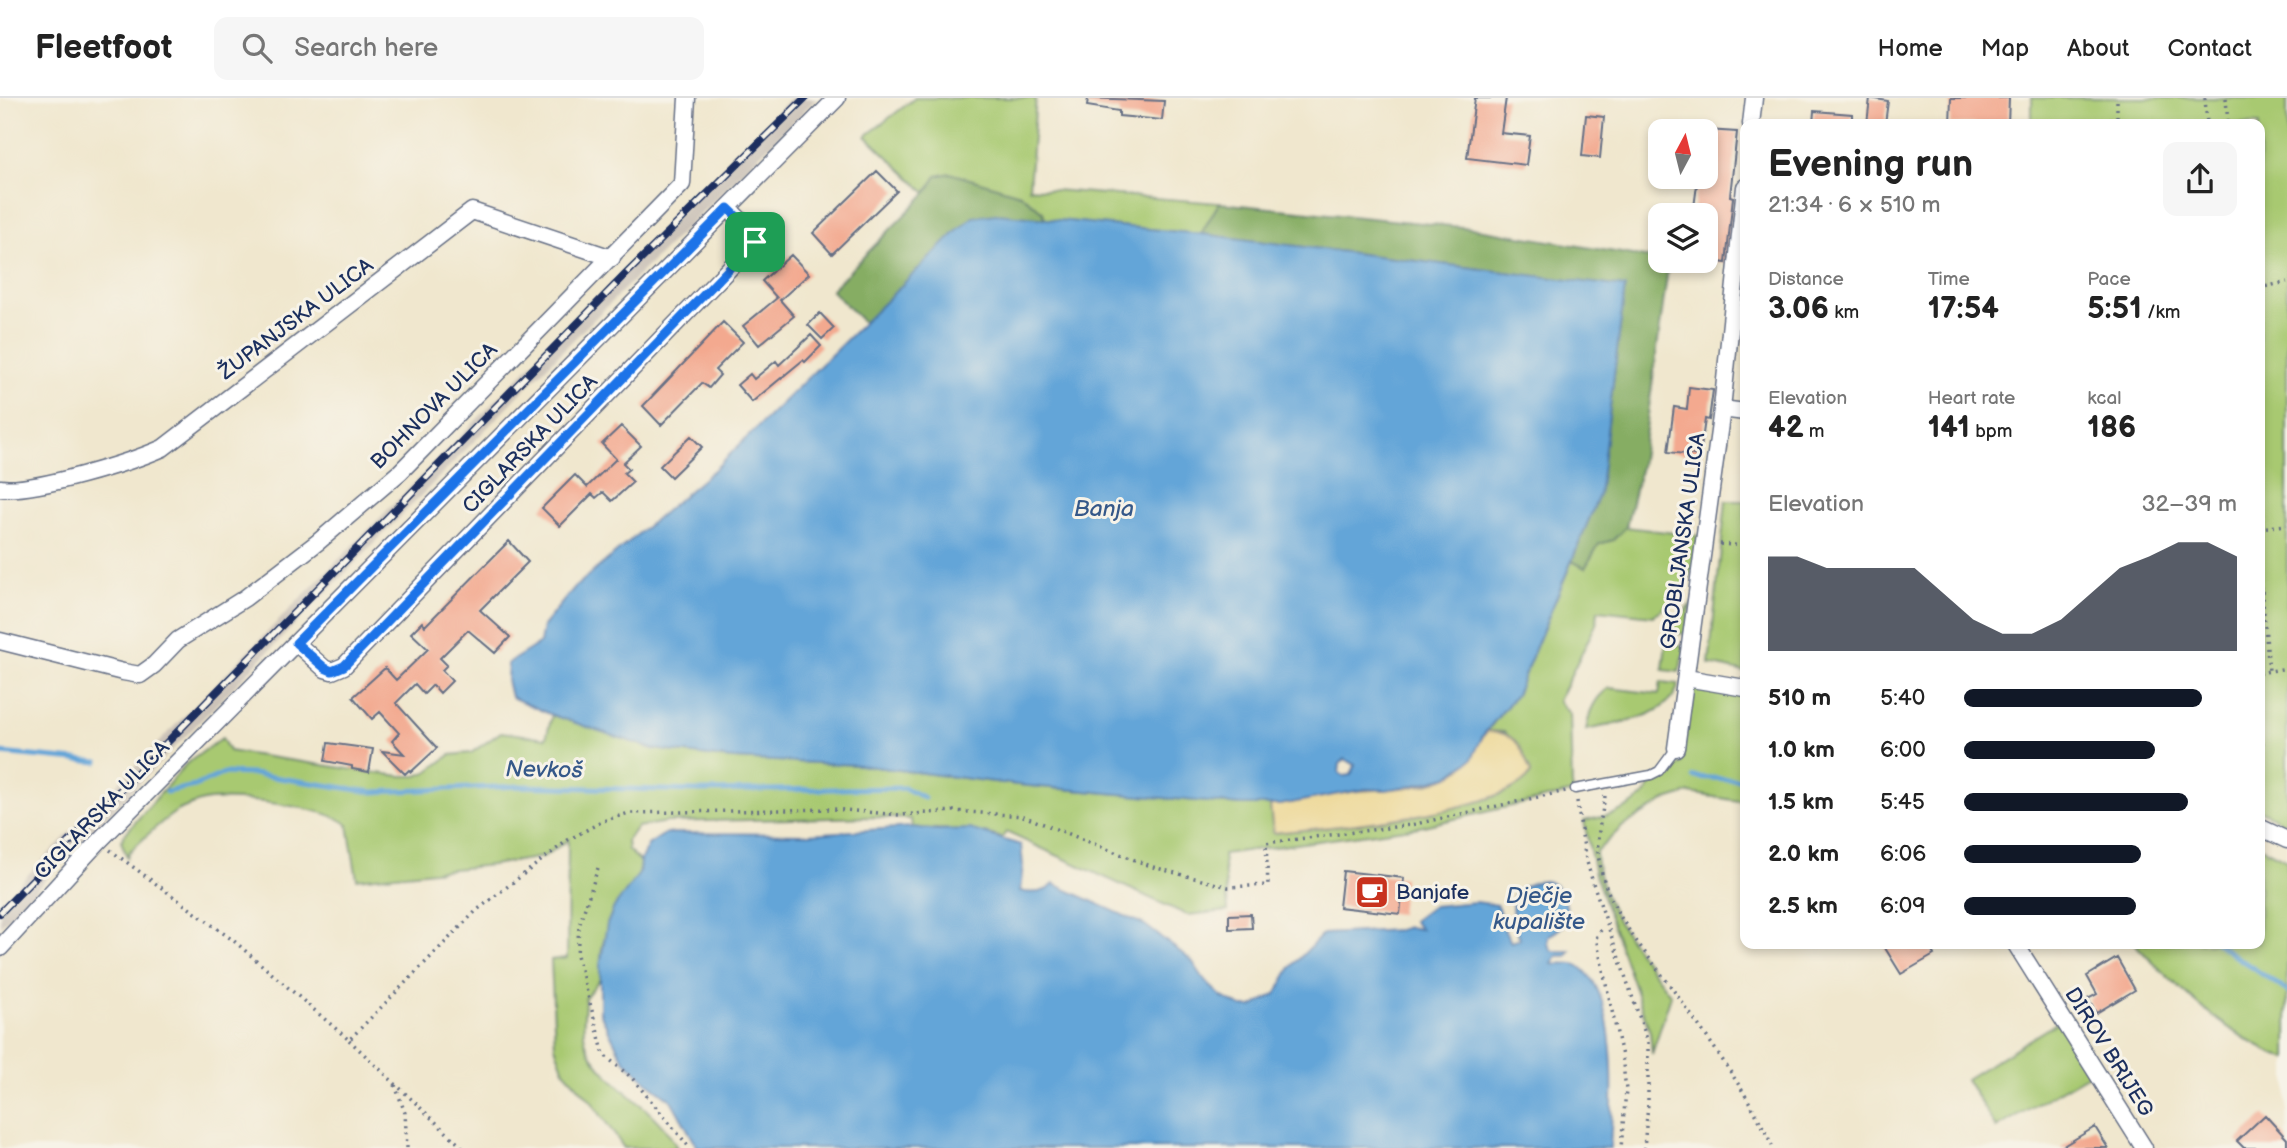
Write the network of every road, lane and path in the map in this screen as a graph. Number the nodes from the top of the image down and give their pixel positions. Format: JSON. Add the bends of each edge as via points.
{"nodes":[{"id":1,"x":687,"y":98,"type":"edge"},
{"id":2,"x":837,"y":98,"type":"edge"},
{"id":3,"x":1754,"y":98,"type":"edge"},
{"id":4,"x":2117,"y":98,"type":"edge"},
{"id":5,"x":2205,"y":98,"type":"edge"},
{"id":6,"x":2226,"y":98,"type":"edge"},
{"id":7,"x":1752,"y":119,"type":"edge"},
{"id":8,"x":2117,"y":119,"type":"edge"},
{"id":9,"x":2207,"y":119,"type":"edge"},
{"id":10,"x":2228,"y":119,"type":"edge"},
{"id":11,"x":728,"y":208,"type":"junction"},
{"id":12,"x":1740,"y":235,"type":"edge"},
{"id":13,"x":612,"y":258,"type":"junction"},
{"id":14,"x":2287,"y":282,"type":"edge"},
{"id":15,"x":2265,"y":287,"type":"edge"},
{"id":16,"x":1722,"y":409,"type":"junction"},
{"id":17,"x":1740,"y":411,"type":"edge"},
{"id":18,"x":0,"y":488,"type":"edge"},
{"id":19,"x":2287,"y":525,"type":"edge"},
{"id":20,"x":2265,"y":527,"type":"edge"},
{"id":21,"x":1704,"y":543,"type":"junction"},
{"id":22,"x":1740,"y":546,"type":"edge"},
{"id":23,"x":2265,"y":636,"type":"edge"},
{"id":24,"x":0,"y":641,"type":"edge"},
{"id":25,"x":296,"y":643,"type":"junction"},
{"id":26,"x":2287,"y":668,"type":"edge"},
{"id":27,"x":2269,"y":671,"type":"junction"},
{"id":28,"x":2265,"y":672,"type":"edge"},
{"id":29,"x":1686,"y":678,"type":"junction"},
{"id":30,"x":1740,"y":687,"type":"edge"},
{"id":31,"x":1676,"y":748,"type":"joint"},
{"id":32,"x":1607,"y":783,"type":"junction"},
{"id":33,"x":1575,"y":789,"type":"junction"},
{"id":34,"x":2265,"y":830,"type":"edge"},
{"id":35,"x":2287,"y":840,"type":"edge"},
{"id":36,"x":99,"y":841,"type":"junction"},
{"id":37,"x":597,"y":868,"type":"dead end"},
{"id":38,"x":1601,"y":930,"type":"dead end"},
{"id":39,"x":0,"y":948,"type":"edge"},
{"id":40,"x":2019,"y":949,"type":"edge"},
{"id":41,"x":349,"y":1040,"type":"junction"},
{"id":42,"x":394,"y":1083,"type":"junction"},
{"id":43,"x":407,"y":1148,"type":"edge"},
{"id":44,"x":463,"y":1148,"type":"edge"},
{"id":45,"x":690,"y":1148,"type":"edge"},
{"id":46,"x":1621,"y":1148,"type":"edge"},
{"id":47,"x":1644,"y":1148,"type":"edge"},
{"id":48,"x":1773,"y":1148,"type":"edge"},
{"id":49,"x":2144,"y":1148,"type":"edge"}],
"edges":[{"from":1,"to":13,"type":"street","name":"BOHNOVA ULICA","via":[[682,184]]},
{"from":2,"to":11,"type":"street","name":"CIGLARSKA ULICA"},
{"from":3,"to":7,"type":"street"},
{"from":4,"to":8,"type":"path"},
{"from":5,"to":9,"type":"path"},
{"from":6,"to":10,"type":"path"},
{"from":11,"to":25,"type":"street","name":"CIGLARSKA ULICA"},
{"from":11,"to":25,"type":"street","name":"CIGLARSKA ULICA","via":[[757,236],[755,242],[344,666],[332,671],[325,668]]},
{"from":12,"to":16,"type":"street","name":"GROBLJANSKA ULICA"},
{"from":13,"to":18,"type":"street","name":"ŽUPANJSKA ULICA","via":[[472,211],[163,448],[35,485]]},
{"from":13,"to":24,"type":"street","name":"BOHNOVA ULICA","via":[[400,472],[318,542],[245,598],[178,640],[140,675]]},
{"from":14,"to":15,"type":"path"},
{"from":16,"to":17,"type":"street","name":"GROBLJANSKA ULICA"},
{"from":16,"to":21,"type":"street","name":"GROBLJANSKA ULICA"},
{"from":19,"to":20,"type":"path"},
{"from":21,"to":22,"type":"path"},
{"from":21,"to":29,"type":"street","name":"GROBLJANSKA ULICA"},
{"from":23,"to":27,"type":"path"},
{"from":25,"to":36,"type":"street","name":"CIGLARSKA ULICA"},
{"from":26,"to":27,"type":"path"},
{"from":27,"to":28,"type":"path"},
{"from":29,"to":30,"type":"street","name":"GROBLJANSKA ULICA"},
{"from":29,"to":31,"type":"street","name":"GROBLJANSKA ULICA"},
{"from":31,"to":32,"type":"lane","via":[[1659,771]]},
{"from":32,"to":33,"type":"lane"},
{"from":32,"to":48,"type":"path","via":[[1598,856],[1607,890],[1631,936],[1709,1041]]},
{"from":33,"to":41,"type":"path","via":[[1411,825],[1266,843],[1268,886],[1228,887],[1153,867],[1023,816],[954,811],[900,815],[833,809],[629,813],[568,839],[477,910]]},
{"from":33,"to":47,"type":"path","via":[[1593,883],[1648,1041]]},
{"from":34,"to":35,"type":"street"},
{"from":36,"to":39,"type":"street","name":"CIGLARSKA ULICA"},
{"from":36,"to":41,"type":"path","via":[[234,941]]},
{"from":37,"to":45,"type":"path","via":[[579,926],[577,955],[604,1055],[632,1078]]},
{"from":38,"to":46,"type":"path","via":[[1596,938],[1626,1090]]},
{"from":40,"to":49,"type":"street","name":"DIROV BRIJEG"},
{"from":41,"to":42,"type":"path"},
{"from":42,"to":43,"type":"path","via":[[405,1113]]},
{"from":42,"to":44,"type":"path"}]}
